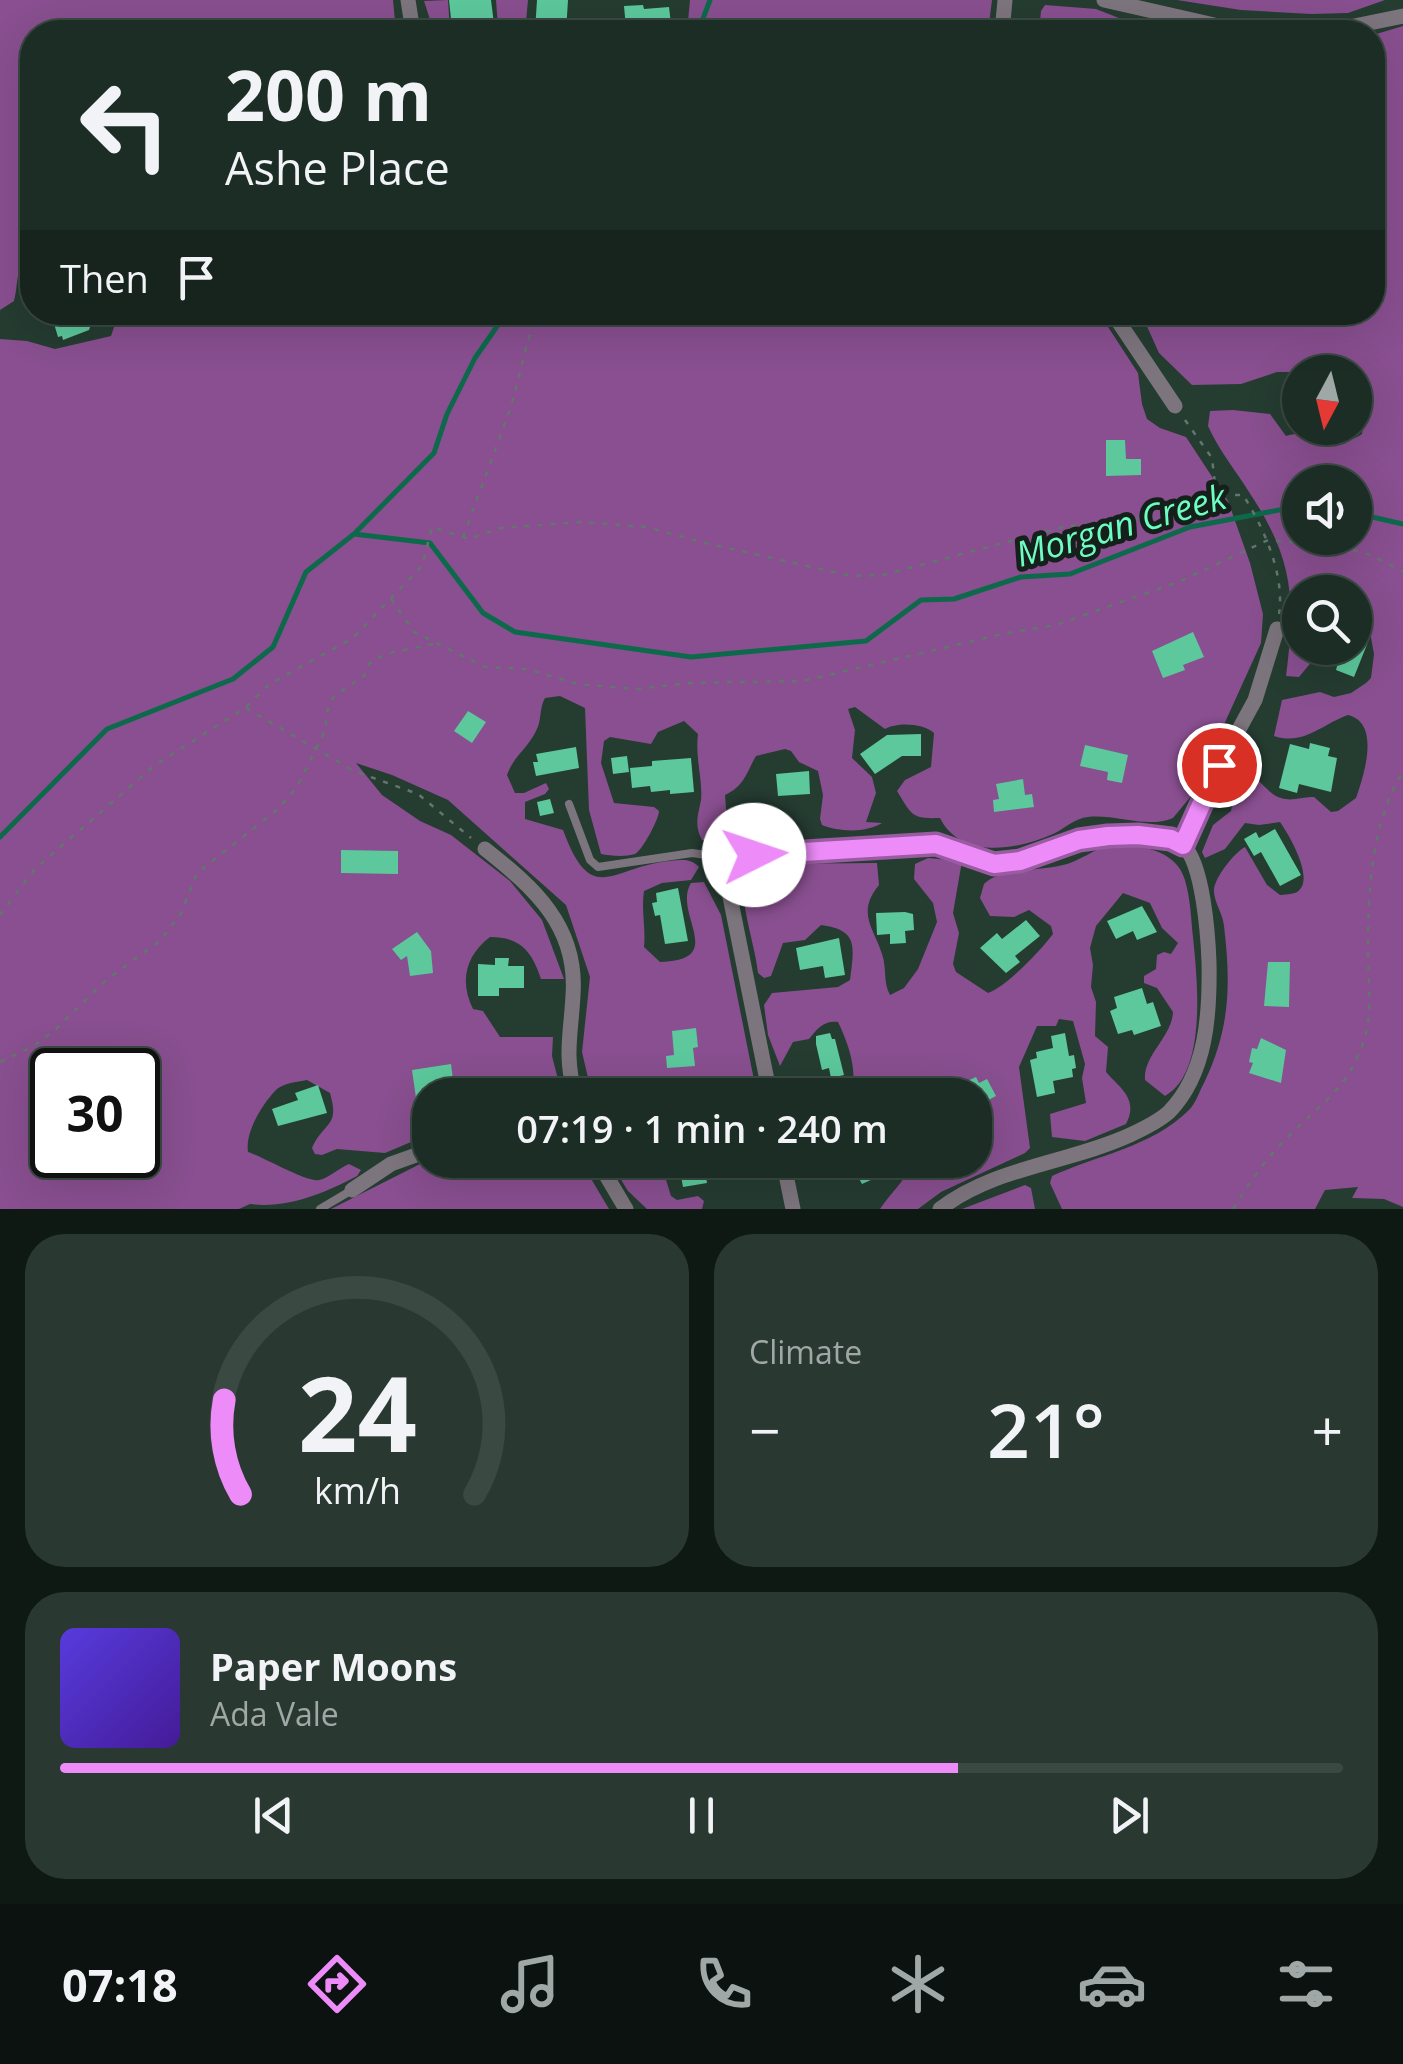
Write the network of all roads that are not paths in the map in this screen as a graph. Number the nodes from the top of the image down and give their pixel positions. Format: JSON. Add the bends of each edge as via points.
{"nodes":[{"id":1,"x":1104,"y":0,"type":"edge"},
{"id":2,"x":1192,"y":20,"type":"edge"},
{"id":3,"x":1121,"y":325,"type":"edge"},
{"id":4,"x":1175,"y":406,"type":"road end"},
{"id":5,"x":1278,"y":628,"type":"road end"},
{"id":6,"x":569,"y":804,"type":"dead end"},
{"id":7,"x":1183,"y":845,"type":"junction"},
{"id":8,"x":485,"y":850,"type":"road end"},
{"id":9,"x":722,"y":857,"type":"junction"},
{"id":10,"x":572,"y":1078,"type":"edge"},
{"id":11,"x":767,"y":1078,"type":"edge"},
{"id":12,"x":412,"y":1157,"type":"edge"},
{"id":13,"x":608,"y":1178,"type":"edge"},
{"id":14,"x":787,"y":1178,"type":"edge"},
{"id":15,"x":352,"y":1190,"type":"joint"},
{"id":16,"x":320,"y":1209,"type":"edge"},
{"id":17,"x":626,"y":1209,"type":"edge"},
{"id":18,"x":793,"y":1209,"type":"edge"},
{"id":19,"x":940,"y":1209,"type":"edge"}],
"edges":[{"from":1,"to":2,"type":"street"},
{"from":3,"to":4,"type":"street"},
{"from":5,"to":7,"type":"street","via":[[1255,700]]},
{"from":6,"to":9,"type":"lane","via":[[598,867],[692,853]]},
{"from":7,"to":9,"type":"street","via":[[1108,836],[994,864],[936,844]]},
{"from":7,"to":19,"type":"street","via":[[1208,925],[1210,998],[1192,1080],[1168,1113],[1140,1130],[988,1183]]},
{"from":8,"to":10,"type":"street","via":[[539,894],[567,945],[574,976],[566,1049]]},
{"from":9,"to":11,"type":"street"},
{"from":12,"to":15,"type":"street"},
{"from":13,"to":17,"type":"street"},
{"from":14,"to":18,"type":"street"},
{"from":15,"to":16,"type":"lane"}]}
